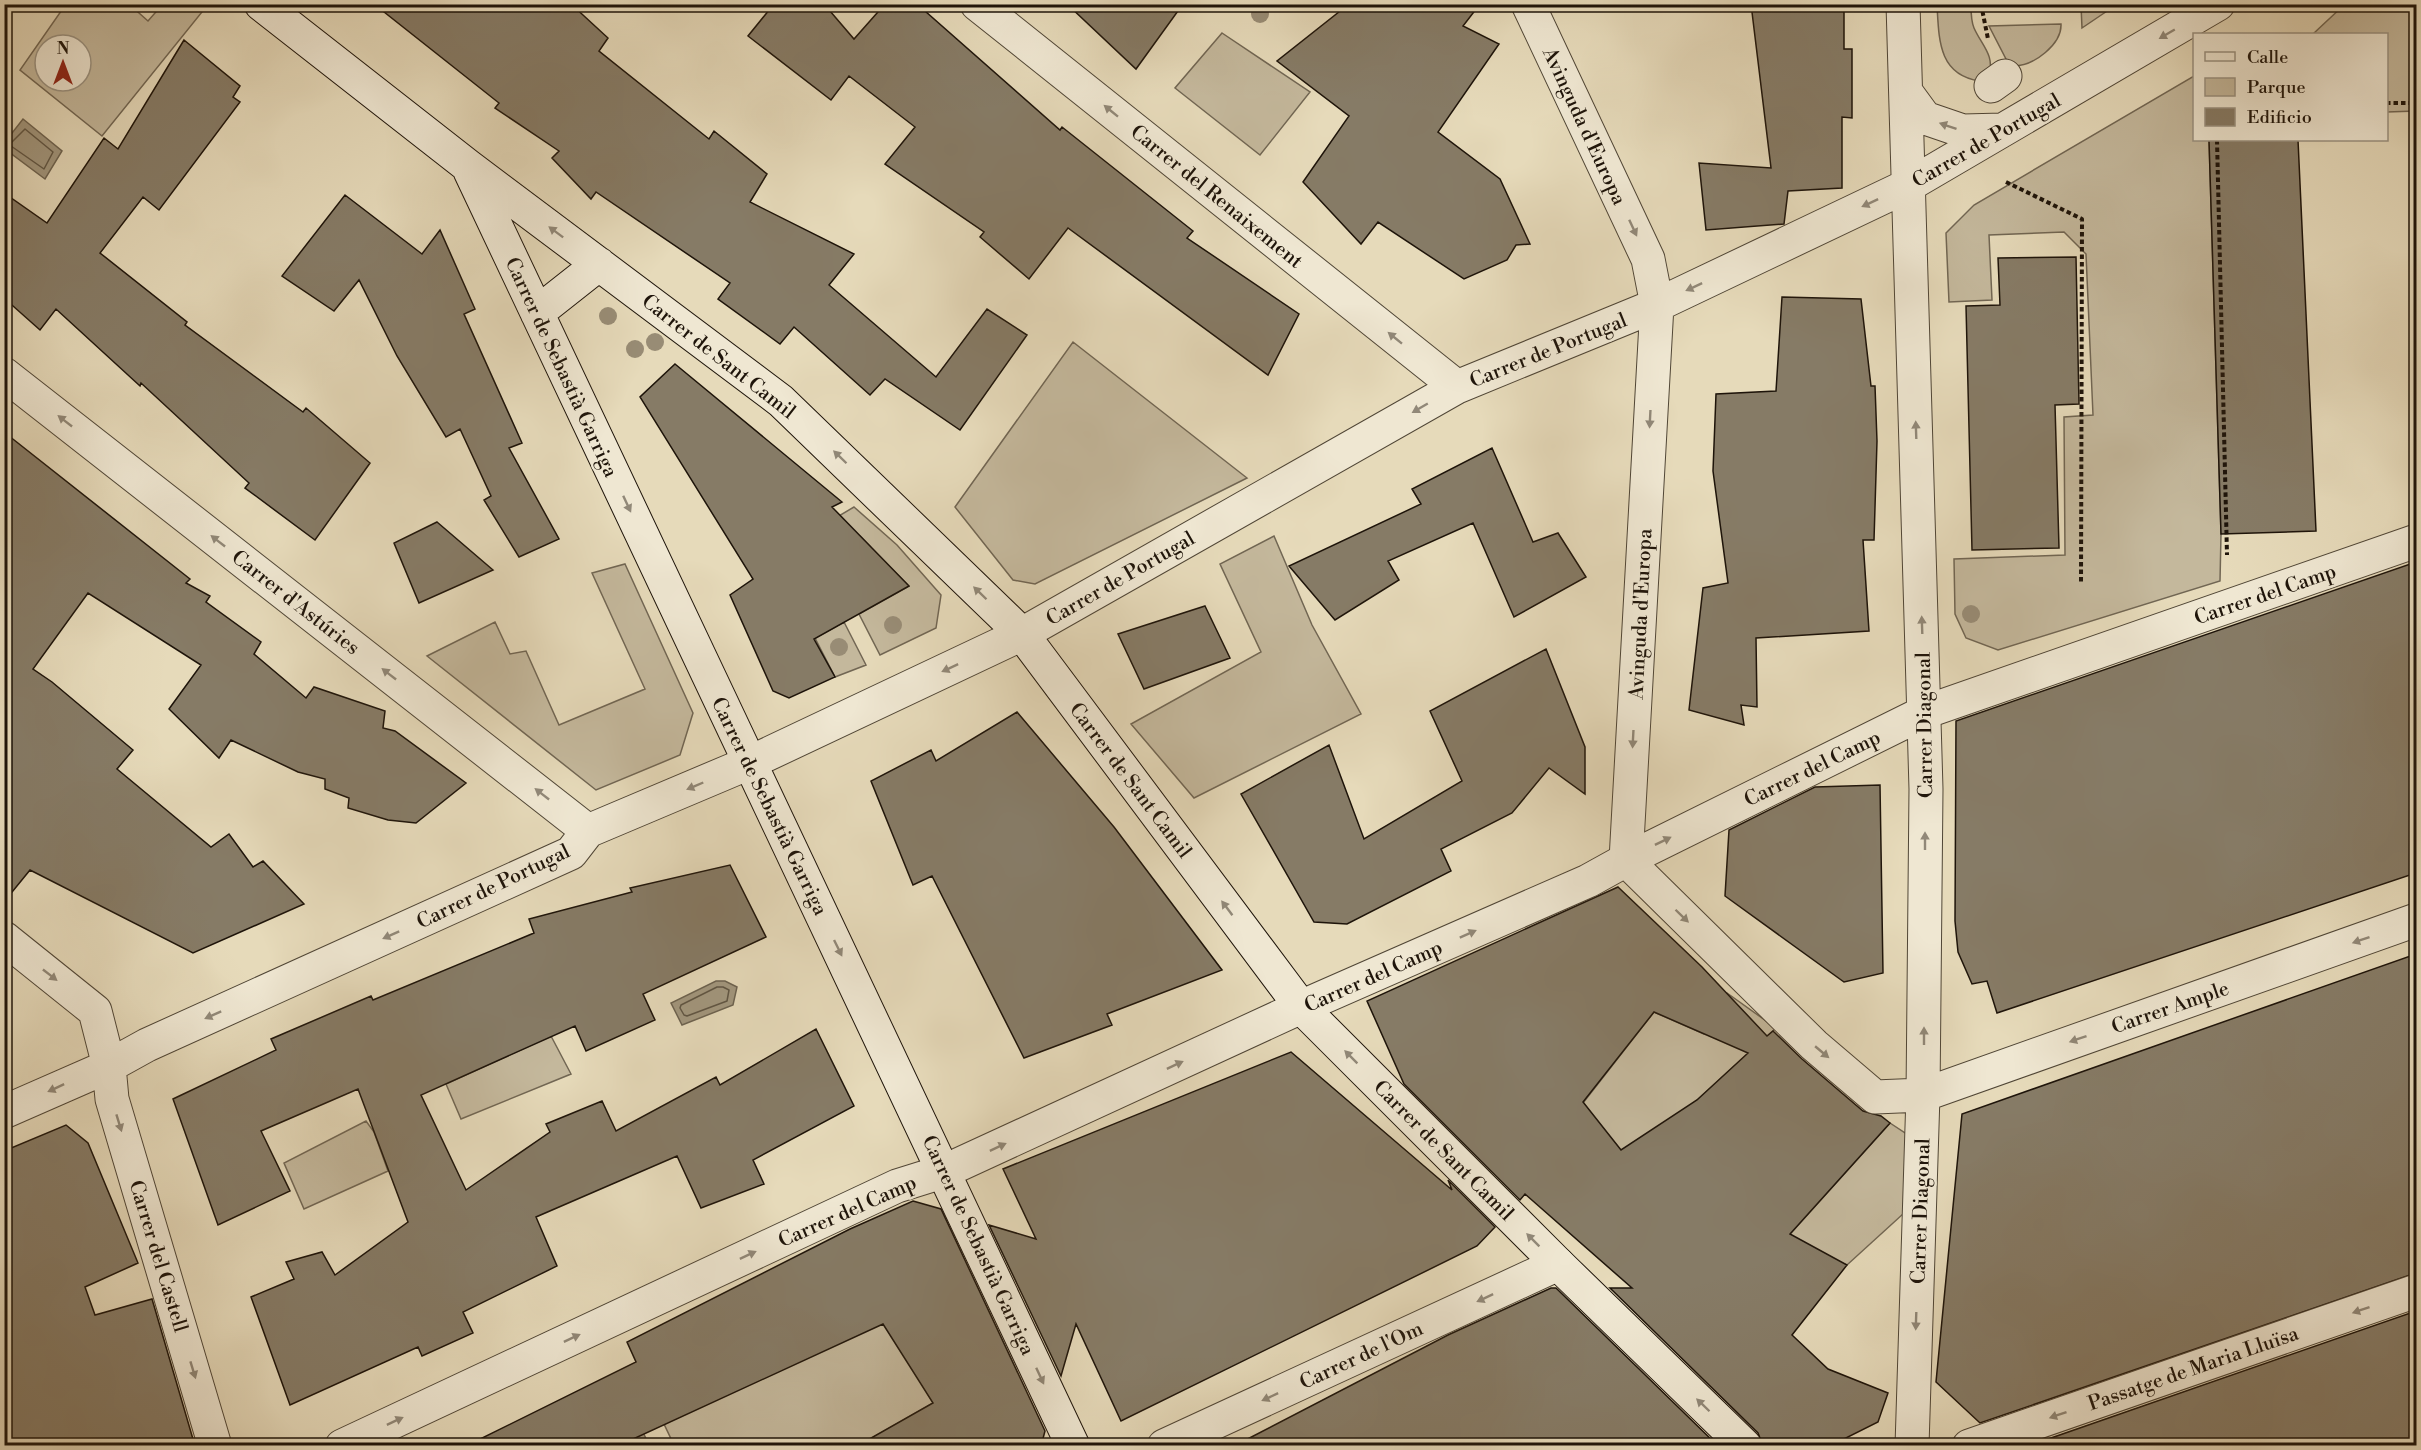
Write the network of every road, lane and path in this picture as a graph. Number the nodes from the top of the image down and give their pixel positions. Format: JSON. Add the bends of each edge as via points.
{"nodes":[{"id":1,"x":261,"y":4,"type":"edge"},
{"id":2,"x":977,"y":4,"type":"edge"},
{"id":3,"x":1528,"y":4,"type":"edge"},
{"id":4,"x":1903,"y":4,"type":"edge"},
{"id":5,"x":2106,"y":4,"type":"edge"},
{"id":6,"x":2218,"y":4,"type":"edge"},
{"id":7,"x":2106,"y":11,"type":"dead end"},
{"id":8,"x":1906,"y":92,"type":"junction"},
{"id":9,"x":2388,"y":102,"type":"edge"},
{"id":10,"x":2416,"y":103,"type":"edge"},
{"id":11,"x":2003,"y":130,"type":"junction"},
{"id":12,"x":2217,"y":141,"type":"edge"},
{"id":13,"x":468,"y":166,"type":"junction"},
{"id":14,"x":2006,"y":182,"type":"dead end"},
{"id":15,"x":1909,"y":185,"type":"junction"},
{"id":16,"x":599,"y":264,"type":"junction"},
{"id":17,"x":1657,"y":305,"type":"junction"},
{"id":18,"x":537,"y":312,"type":"junction"},
{"id":19,"x":4,"y":374,"type":"edge"},
{"id":20,"x":1457,"y":387,"type":"junction"},
{"id":21,"x":2416,"y":419,"type":"edge"},
{"id":22,"x":2416,"y":452,"type":"edge"},
{"id":23,"x":2416,"y":541,"type":"edge"},
{"id":24,"x":2227,"y":555,"type":"dead end"},
{"id":25,"x":2081,"y":583,"type":"dead end"},
{"id":26,"x":1022,"y":634,"type":"junction"},
{"id":27,"x":1925,"y":712,"type":"junction"},
{"id":28,"x":749,"y":763,"type":"junction"},
{"id":29,"x":588,"y":831,"type":"junction"},
{"id":30,"x":1626,"y":860,"type":"junction"},
{"id":31,"x":2416,"y":920,"type":"edge"},
{"id":32,"x":4,"y":938,"type":"edge"},
{"id":33,"x":1301,"y":1007,"type":"junction"},
{"id":34,"x":109,"y":1066,"type":"junction"},
{"id":35,"x":1923,"y":1095,"type":"junction"},
{"id":36,"x":4,"y":1112,"type":"edge"},
{"id":37,"x":945,"y":1171,"type":"junction"},
{"id":38,"x":1557,"y":1264,"type":"junction"},
{"id":39,"x":2416,"y":1291,"type":"edge"},
{"id":40,"x":215,"y":1446,"type":"edge"},
{"id":41,"x":342,"y":1446,"type":"edge"},
{"id":42,"x":1072,"y":1446,"type":"edge"},
{"id":43,"x":1164,"y":1446,"type":"edge"},
{"id":44,"x":1745,"y":1446,"type":"edge"},
{"id":45,"x":1912,"y":1446,"type":"edge"},
{"id":46,"x":1969,"y":1446,"type":"edge"}],
"edges":[{"from":1,"to":13,"type":"street","name":"Carrer de Sant Camil"},
{"from":20,"to":2,"type":"street","name":"Carrer del Renaixement","one_way":true},
{"from":3,"to":17,"type":"street","name":"Avinguda d'Europa","one_way":true,"via":[[1648,259]]},
{"from":4,"to":8,"type":"street","name":"Carrer Diagonal"},
{"from":5,"to":7,"type":"path"},
{"from":6,"to":11,"type":"street","name":"Carrer de Portugal","one_way":true},
{"from":11,"to":8,"type":"street","one_way":true,"via":[[1963,131],[1924,118]]},
{"from":8,"to":15,"type":"street","name":"Carrer Diagonal"},
{"from":9,"to":10,"type":"path"},
{"from":11,"to":15,"type":"street","name":"Carrer de Portugal"},
{"from":12,"to":24,"type":"path"},
{"from":16,"to":13,"type":"street","name":"Carrer de Sant Camil","one_way":true},
{"from":13,"to":18,"type":"street","name":"Carrer de Sebastià Garriga"},
{"from":14,"to":25,"type":"path","via":[[2082,219]]},
{"from":15,"to":17,"type":"street","name":"Carrer de Portugal","one_way":true},
{"from":27,"to":15,"type":"street","name":"Carrer Diagonal","one_way":true},
{"from":16,"to":18,"type":"street"},
{"from":26,"to":16,"type":"street","name":"Carrer de Sant Camil","one_way":true,"via":[[782,400]]},
{"from":17,"to":20,"type":"street","name":"Carrer de Portugal"},
{"from":17,"to":30,"type":"street","name":"Avinguda d'Europa","one_way":true},
{"from":18,"to":28,"type":"street","name":"Carrer de Sebastià Garriga","one_way":true},
{"from":29,"to":19,"type":"street","name":"Carrer d'Astúries","one_way":true},
{"from":20,"to":26,"type":"street","name":"Carrer de Portugal","one_way":true},
{"from":21,"to":22,"type":"path"},
{"from":23,"to":27,"type":"street","name":"Carrer del Camp"},
{"from":26,"to":28,"type":"street","name":"Carrer de Portugal","one_way":true},
{"from":33,"to":26,"type":"street","name":"Carrer de Sant Camil","one_way":true},
{"from":30,"to":27,"type":"street","name":"Carrer del Camp","one_way":true},
{"from":35,"to":27,"type":"street","name":"Carrer Diagonal","one_way":true},
{"from":28,"to":29,"type":"street","name":"Carrer de Portugal","one_way":true},
{"from":28,"to":37,"type":"street","name":"Carrer de Sebastià Garriga","one_way":true},
{"from":29,"to":34,"type":"street","name":"Carrer de Portugal","one_way":true,"via":[[571,853],[147,1045]]},
{"from":33,"to":30,"type":"street","name":"Carrer del Camp","one_way":true,"via":[[1588,881]]},
{"from":30,"to":35,"type":"street","one_way":true,"via":[[1814,1045],[1875,1097]]},
{"from":31,"to":35,"type":"street","name":"Carrer Ample","one_way":true},
{"from":32,"to":34,"type":"street","name":"Carrer del Castell","one_way":true,"via":[[95,1011]]},
{"from":37,"to":33,"type":"street","name":"Carrer del Camp","one_way":true},
{"from":38,"to":33,"type":"street","name":"Carrer de Sant Camil","one_way":true},
{"from":34,"to":36,"type":"street","name":"Carrer de Portugal","one_way":true},
{"from":34,"to":40,"type":"street","name":"Carrer del Castell","one_way":true,"via":[[112,1099]]},
{"from":35,"to":45,"type":"street","name":"Carrer Diagonal","one_way":true},
{"from":41,"to":37,"type":"street","name":"Carrer del Camp","one_way":true,"via":[[897,1186]]},
{"from":37,"to":42,"type":"street","name":"Carrer de Sebastià Garriga","one_way":true},
{"from":38,"to":43,"type":"street","name":"Carrer de l'Om","one_way":true},
{"from":44,"to":38,"type":"street","name":"Carrer de Sant Camil","one_way":true},
{"from":39,"to":46,"type":"street","name":"Passatge de Maria Lluïsa","one_way":true}]}
